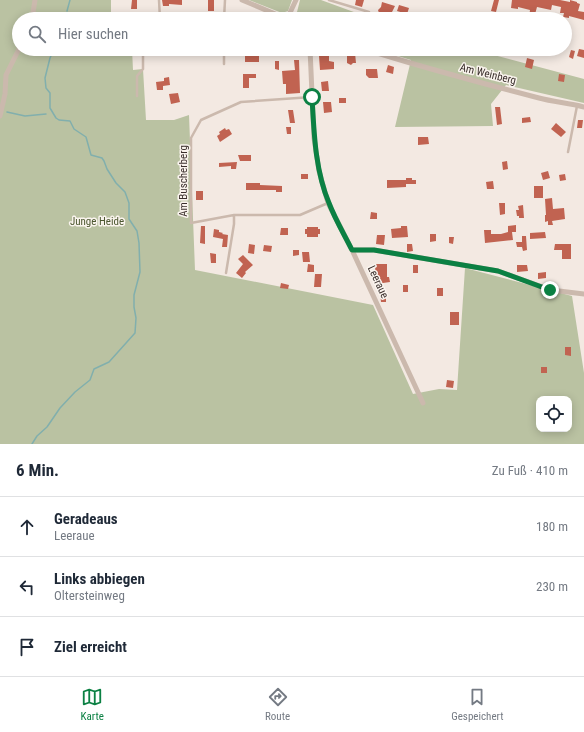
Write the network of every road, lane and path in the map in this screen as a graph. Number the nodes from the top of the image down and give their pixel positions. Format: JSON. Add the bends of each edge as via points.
{"nodes":[{"id":1,"x":35,"y":0,"type":"edge"},
{"id":2,"x":159,"y":0,"type":"edge"},
{"id":3,"x":225,"y":0,"type":"edge"},
{"id":4,"x":242,"y":0,"type":"edge"},
{"id":5,"x":296,"y":0,"type":"edge"},
{"id":6,"x":329,"y":0,"type":"edge"},
{"id":7,"x":33,"y":12,"type":"edge"},
{"id":8,"x":160,"y":12,"type":"edge"},
{"id":9,"x":224,"y":12,"type":"edge"},
{"id":10,"x":270,"y":12,"type":"edge"},
{"id":11,"x":290,"y":12,"type":"edge"},
{"id":12,"x":369,"y":12,"type":"dead end"},
{"id":13,"x":16,"y":56,"type":"edge"},
{"id":14,"x":143,"y":56,"type":"edge"},
{"id":15,"x":224,"y":56,"type":"edge"},
{"id":16,"x":310,"y":56,"type":"edge"},
{"id":17,"x":386,"y":56,"type":"edge"},
{"id":18,"x":224,"y":64,"type":"dead end"},
{"id":19,"x":137,"y":96,"type":"dead end"},
{"id":20,"x":312,"y":97,"type":"junction"},
{"id":21,"x":577,"y":105,"type":"junction"},
{"id":22,"x":584,"y":107,"type":"edge"},
{"id":23,"x":0,"y":116,"type":"edge"},
{"id":24,"x":568,"y":152,"type":"dead end"},
{"id":25,"x":328,"y":203,"type":"junction"},
{"id":26,"x":234,"y":215,"type":"junction"},
{"id":27,"x":352,"y":250,"type":"junction"},
{"id":28,"x":226,"y":273,"type":"dead end"},
{"id":29,"x":584,"y":294,"type":"edge"},
{"id":30,"x":423,"y":403,"type":"dead end"}],
"edges":[{"from":1,"to":7,"type":"street"},
{"from":2,"to":8,"type":"lane"},
{"from":3,"to":9,"type":"lane"},
{"from":4,"to":10,"type":"street"},
{"from":5,"to":11,"type":"street"},
{"from":6,"to":12,"type":"lane"},
{"from":13,"to":23,"type":"street","via":[[6,75]]},
{"from":14,"to":19,"type":"lane","via":[[143,69],[137,76]]},
{"from":15,"to":18,"type":"lane"},
{"from":16,"to":20,"type":"street","name":"Leeraue"},
{"from":17,"to":21,"type":"street","name":"Am Weinberg","via":[[461,78]]},
{"from":20,"to":25,"type":"street","name":"Leeraue","via":[[314,138],[319,171]]},
{"from":20,"to":26,"type":"lane","name":"Am Buscherberg","via":[[241,102],[201,120],[191,138],[191,223]]},
{"from":21,"to":22,"type":"street","name":"Am Weinberg"},
{"from":21,"to":24,"type":"lane"},
{"from":25,"to":26,"type":"lane","name":"Am Buscherberg","via":[[300,215]]},
{"from":25,"to":27,"type":"street","name":"Leeraue"},
{"from":26,"to":28,"type":"lane"},
{"from":27,"to":29,"type":"street","via":[[374,250],[498,271],[550,290]]},
{"from":27,"to":30,"type":"street","name":"Leeraue"}]}
